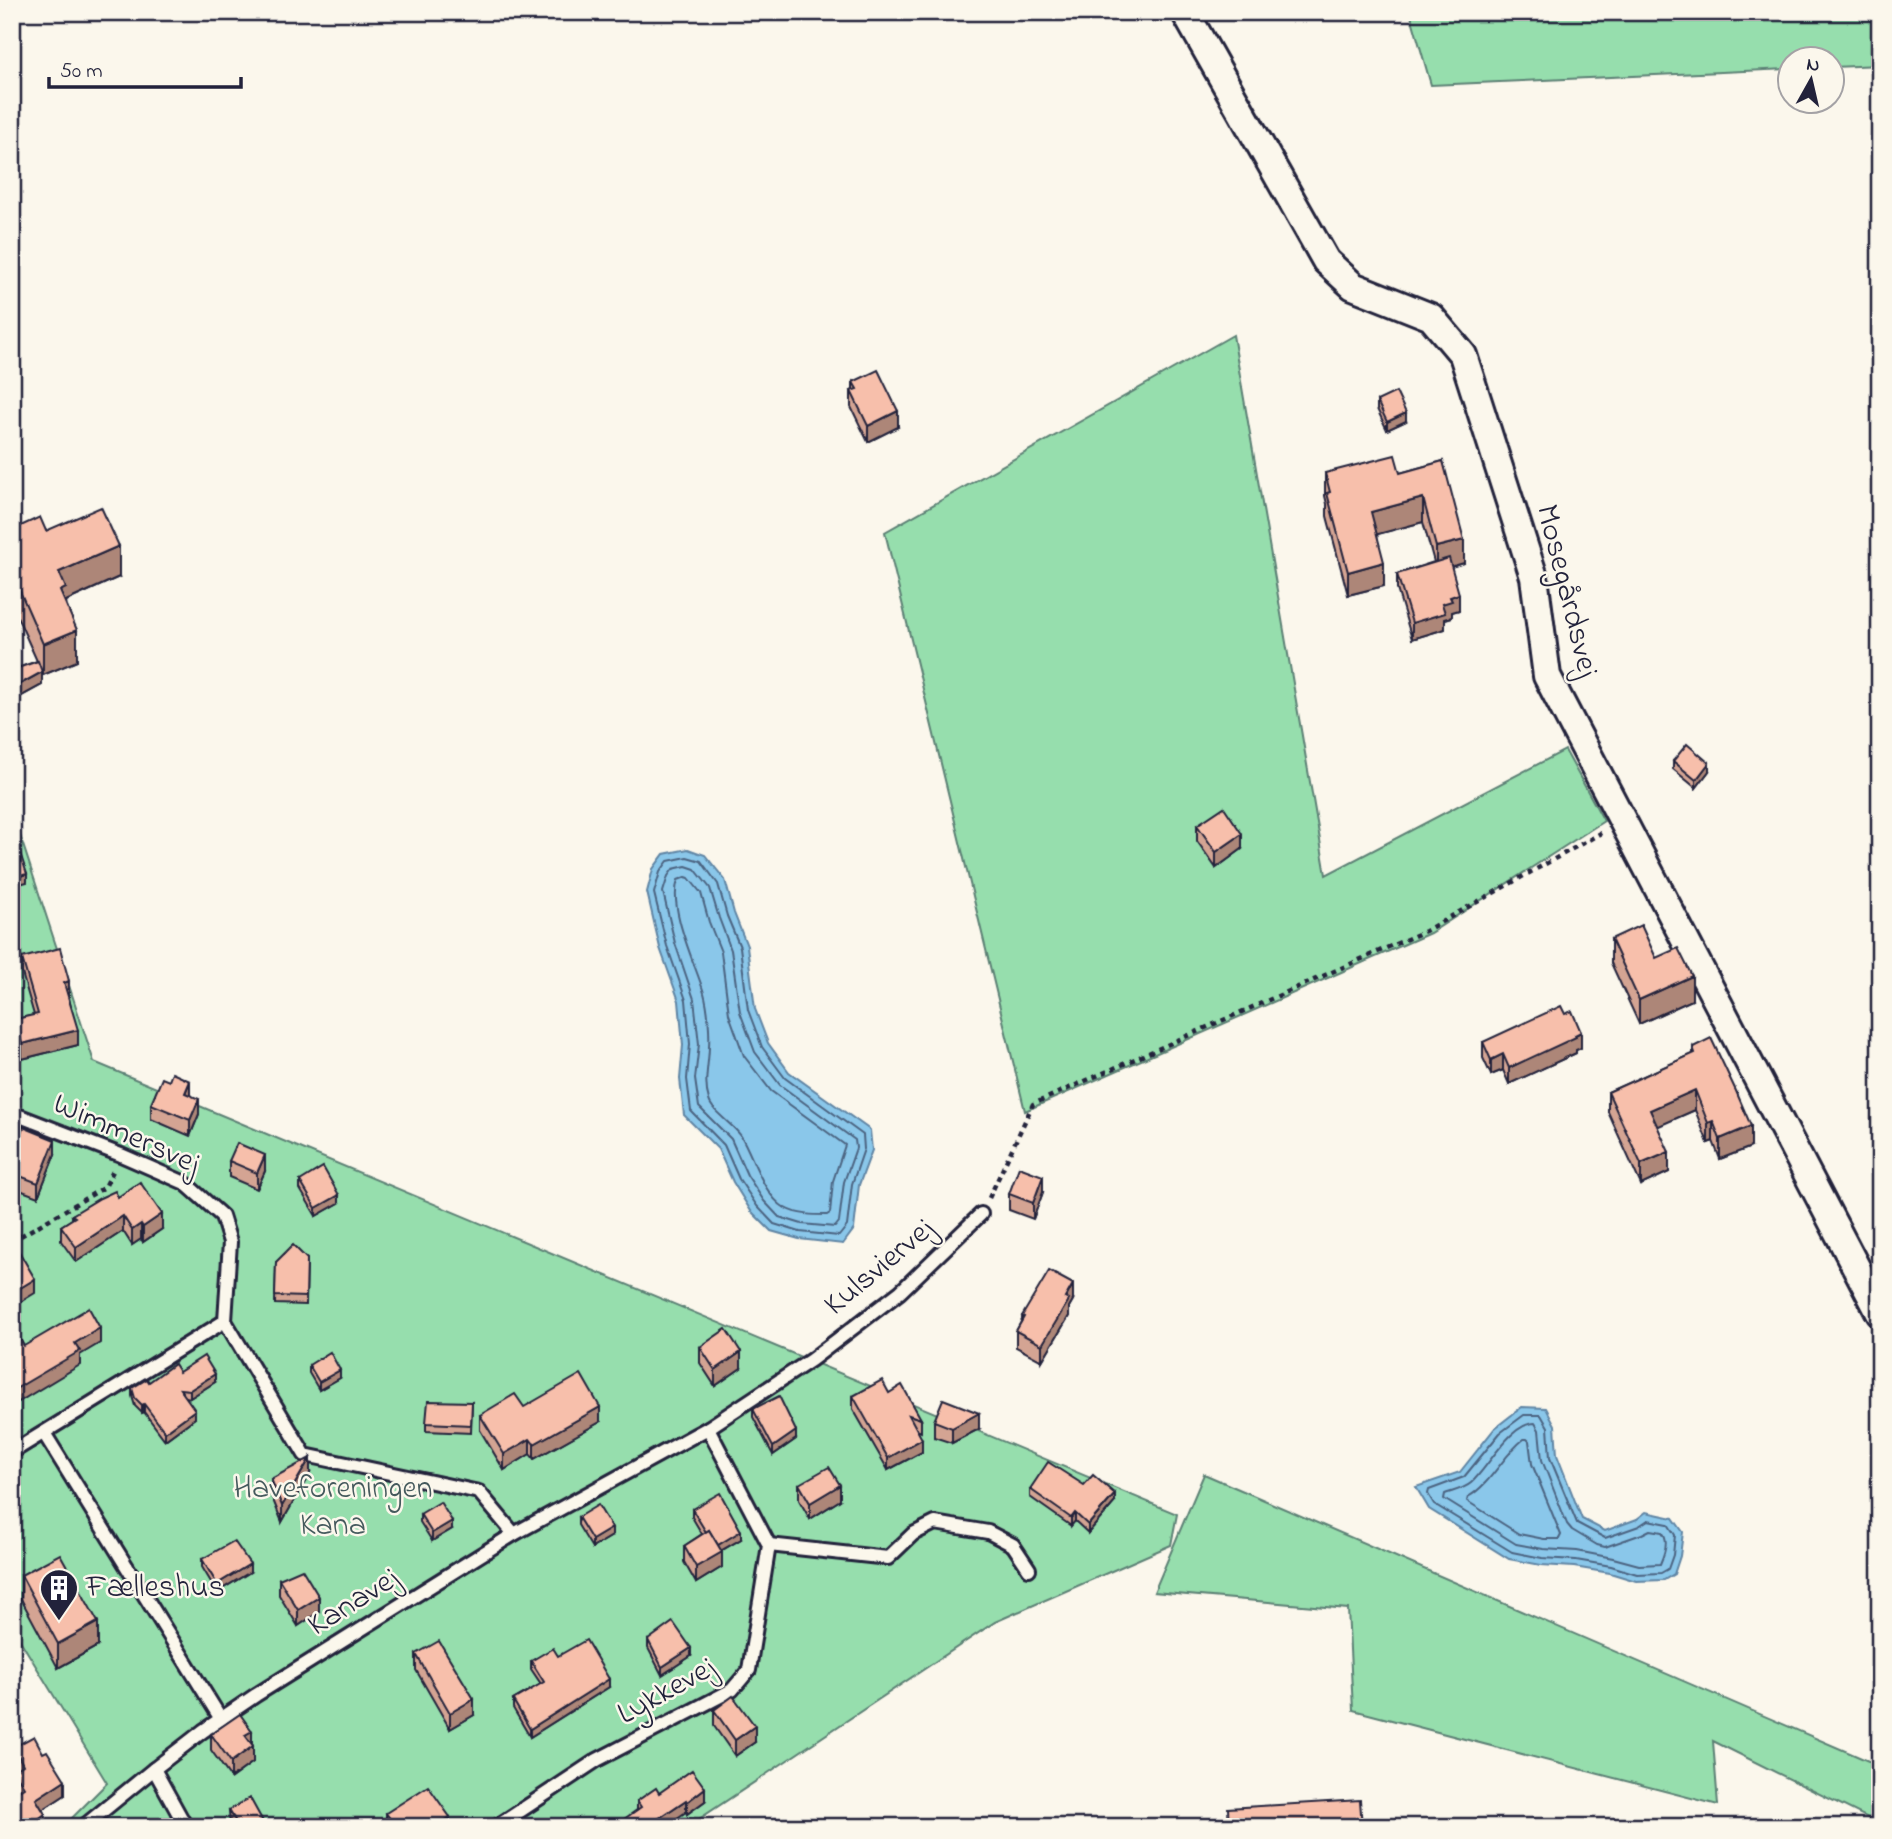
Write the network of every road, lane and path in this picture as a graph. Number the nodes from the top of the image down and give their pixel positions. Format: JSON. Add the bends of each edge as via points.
{"nodes":[{"id":1,"x":1185,"y":12,"type":"edge"},
{"id":2,"x":1623,"y":821,"type":"junction"},
{"id":3,"x":12,"y":1113,"type":"edge"},
{"id":4,"x":121,"y":1155,"type":"junction"},
{"id":5,"x":981,"y":1214,"type":"joint"},
{"id":6,"x":12,"y":1241,"type":"edge"},
{"id":7,"x":1880,"y":1313,"type":"edge"},
{"id":8,"x":225,"y":1321,"type":"junction"},
{"id":9,"x":811,"y":1360,"type":"joint"},
{"id":10,"x":708,"y":1428,"type":"junction"},
{"id":11,"x":44,"y":1433,"type":"junction"},
{"id":12,"x":12,"y":1452,"type":"edge"},
{"id":13,"x":514,"y":1534,"type":"junction"},
{"id":14,"x":769,"y":1545,"type":"junction"},
{"id":15,"x":1029,"y":1569,"type":"dead end"},
{"id":16,"x":221,"y":1719,"type":"junction"},
{"id":17,"x":154,"y":1769,"type":"junction"},
{"id":18,"x":83,"y":1827,"type":"edge"},
{"id":19,"x":186,"y":1827,"type":"edge"},
{"id":20,"x":496,"y":1827,"type":"edge"}],
"edges":[{"from":1,"to":2,"type":"street","name":"Mosegårdsvej","via":[[1326,261],[1353,286],[1432,317],[1463,355],[1534,577],[1547,676]]},
{"from":2,"to":5,"type":"path","via":[[1424,931],[1033,1104]]},
{"from":2,"to":7,"type":"street","name":"Mosegårdsvej"},
{"from":3,"to":4,"type":"lane","name":"Wimmersvej"},
{"from":4,"to":6,"type":"path","via":[[105,1187]]},
{"from":4,"to":8,"type":"lane","name":"Wimmersvej","via":[[185,1183],[222,1216],[230,1242]]},
{"from":5,"to":9,"type":"lane","name":"Kulsviervej","via":[[900,1292]]},
{"from":8,"to":11,"type":"lane"},
{"from":8,"to":13,"type":"lane","via":[[305,1455],[479,1492]]},
{"from":9,"to":10,"type":"lane","name":"Kanavej"},
{"from":10,"to":13,"type":"lane","name":"Kanavej"},
{"from":10,"to":14,"type":"lane"},
{"from":11,"to":12,"type":"lane"},
{"from":11,"to":16,"type":"lane"},
{"from":13,"to":16,"type":"lane","name":"Kanavej"},
{"from":14,"to":15,"type":"lane","via":[[888,1558],[913,1534],[935,1523],[988,1532],[1013,1545]]},
{"from":14,"to":20,"type":"lane","name":"Lykkevej","via":[[749,1670],[732,1690],[597,1760]]},
{"from":16,"to":17,"type":"lane","name":"Kanavej"},
{"from":17,"to":18,"type":"lane","name":"Kanavej"},
{"from":17,"to":19,"type":"lane"}]}
